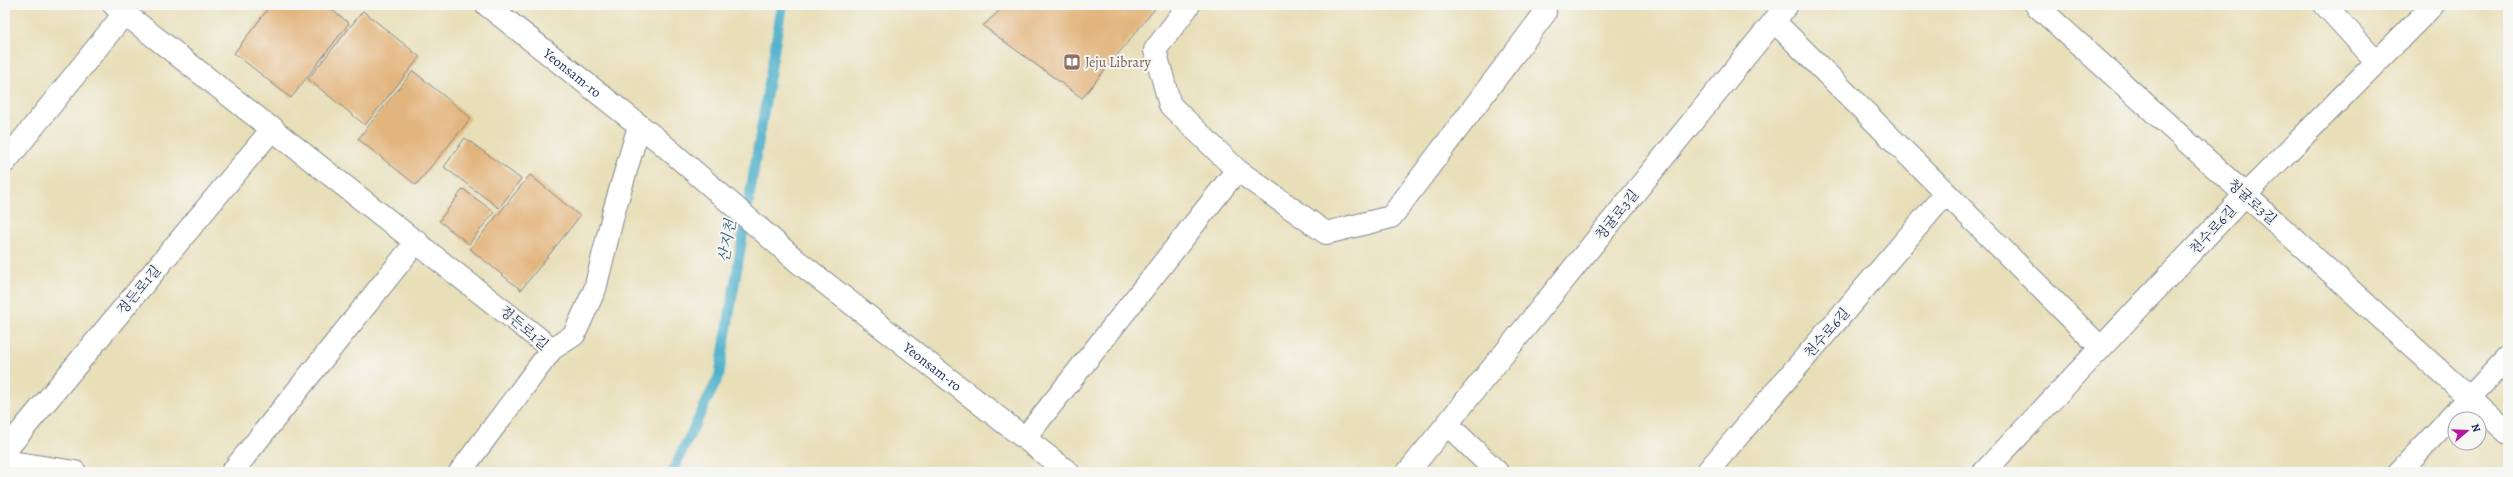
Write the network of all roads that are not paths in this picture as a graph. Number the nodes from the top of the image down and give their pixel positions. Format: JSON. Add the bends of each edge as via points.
{"nodes":[{"id":1,"x":487,"y":5,"type":"edge"},
{"id":2,"x":1189,"y":5,"type":"edge"},
{"id":3,"x":1545,"y":5,"type":"edge"},
{"id":4,"x":2036,"y":5,"type":"edge"},
{"id":5,"x":2325,"y":5,"type":"edge"},
{"id":6,"x":2433,"y":5,"type":"edge"},
{"id":7,"x":119,"y":9,"type":"edge"},
{"id":8,"x":1780,"y":13,"type":"edge"},
{"id":9,"x":2377,"y":62,"type":"junction"},
{"id":10,"x":639,"y":126,"type":"junction"},
{"id":11,"x":273,"y":128,"type":"junction"},
{"id":12,"x":5,"y":162,"type":"edge"},
{"id":13,"x":1237,"y":170,"type":"junction"},
{"id":14,"x":1946,"y":193,"type":"junction"},
{"id":15,"x":2245,"y":196,"type":"junction"},
{"id":16,"x":417,"y":241,"type":"junction"},
{"id":17,"x":2101,"y":348,"type":"junction"},
{"id":18,"x":552,"y":349,"type":"junction"},
{"id":19,"x":2508,"y":357,"type":"edge"},
{"id":20,"x":2468,"y":399,"type":"junction"},
{"id":21,"x":1448,"y":425,"type":"junction"},
{"id":22,"x":2508,"y":433,"type":"edge"},
{"id":23,"x":1025,"y":438,"type":"junction"},
{"id":24,"x":5,"y":451,"type":"edge"},
{"id":25,"x":5,"y":461,"type":"edge"},
{"id":26,"x":75,"y":472,"type":"edge"},
{"id":27,"x":232,"y":472,"type":"edge"},
{"id":28,"x":460,"y":472,"type":"edge"},
{"id":29,"x":1068,"y":472,"type":"edge"},
{"id":30,"x":1408,"y":472,"type":"edge"},
{"id":31,"x":1497,"y":472,"type":"edge"},
{"id":32,"x":1707,"y":472,"type":"edge"},
{"id":33,"x":1984,"y":472,"type":"edge"},
{"id":34,"x":2399,"y":472,"type":"edge"}],
"edges":[{"from":1,"to":10,"type":"street","name":"Yeonsam-ro"},
{"from":2,"to":13,"type":"street","via":[[1155,50],[1170,106]]},
{"from":3,"to":13,"type":"street","via":[[1545,13],[1391,216],[1326,233]]},
{"from":4,"to":15,"type":"street","name":"청귤로3길"},
{"from":5,"to":9,"type":"street"},
{"from":6,"to":9,"type":"street","name":"천수로6길"},
{"from":7,"to":11,"type":"street","name":"정든로1길"},
{"from":7,"to":12,"type":"street","name":"정든로1길"},
{"from":8,"to":14,"type":"street"},
{"from":8,"to":21,"type":"street","name":"청귤로3길"},
{"from":9,"to":15,"type":"street","name":"천수로6길"},
{"from":10,"to":18,"type":"street","via":[[595,289],[574,335]]},
{"from":10,"to":23,"type":"street","name":"Yeonsam-ro","via":[[797,261]]},
{"from":11,"to":16,"type":"street","name":"정든로1길"},
{"from":11,"to":24,"type":"street","name":"정든로1길"},
{"from":13,"to":23,"type":"street"},
{"from":14,"to":17,"type":"street"},
{"from":14,"to":32,"type":"street","name":"천수로6길"},
{"from":15,"to":17,"type":"street","name":"천수로6길"},
{"from":15,"to":20,"type":"street","name":"청귤로3길"},
{"from":16,"to":18,"type":"street","name":"정든로1길"},
{"from":16,"to":27,"type":"street"},
{"from":17,"to":33,"type":"street","name":"천수로6길"},
{"from":18,"to":28,"type":"street","name":"정든로1길"},
{"from":19,"to":20,"type":"street"},
{"from":20,"to":22,"type":"street","name":"청귤로3길"},
{"from":20,"to":34,"type":"street"},
{"from":21,"to":30,"type":"street"},
{"from":21,"to":31,"type":"street"},
{"from":23,"to":29,"type":"street","name":"Yeonsam-ro"},
{"from":25,"to":26,"type":"street"}]}
